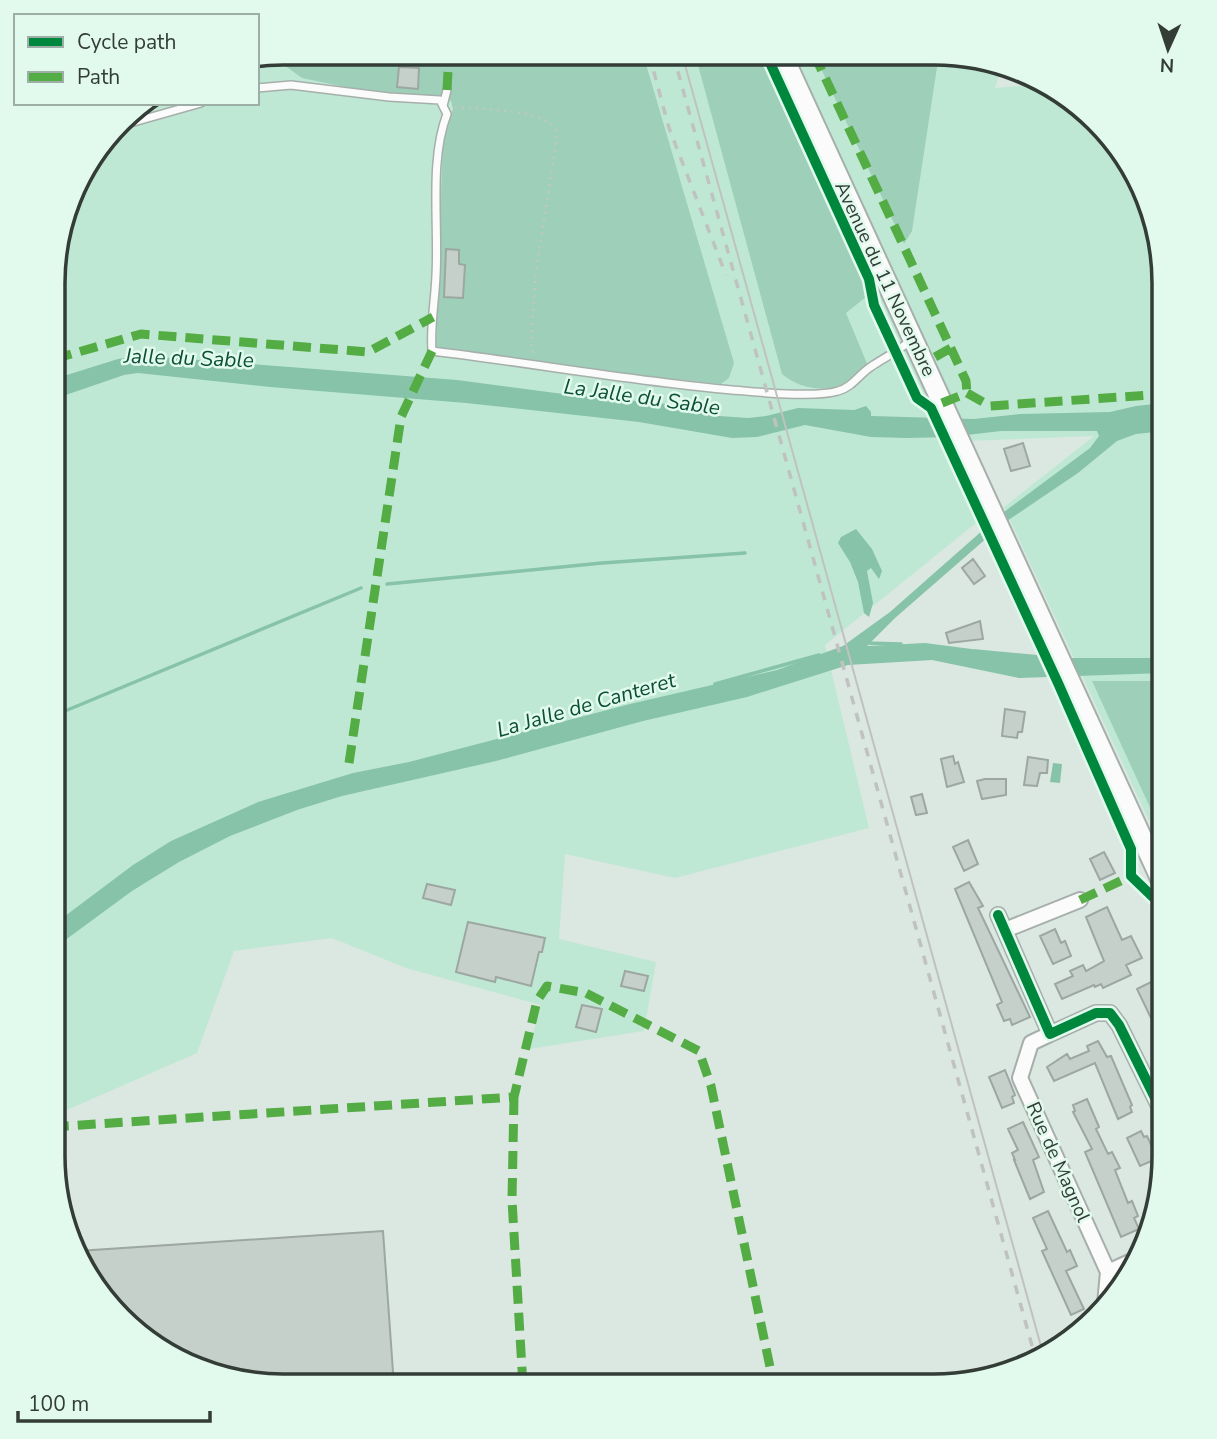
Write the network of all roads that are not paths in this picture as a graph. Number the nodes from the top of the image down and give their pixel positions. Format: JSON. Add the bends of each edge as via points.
{"nodes":[{"id":1,"x":787,"y":65,"type":"edge"},
{"id":2,"x":259,"y":88,"type":"edge"},
{"id":3,"x":447,"y":90,"type":"dead end"},
{"id":4,"x":194,"y":105,"type":"edge"},
{"id":5,"x":443,"y":106,"type":"junction"},
{"id":6,"x":137,"y":121,"type":"edge"},
{"id":7,"x":914,"y":338,"type":"junction"},
{"id":8,"x":1152,"y":860,"type":"edge"},
{"id":9,"x":1080,"y":900,"type":"dead end"},
{"id":10,"x":999,"y":915,"type":"dead end"},
{"id":11,"x":1005,"y":930,"type":"junction"},
{"id":12,"x":1050,"y":1034,"type":"junction"},
{"id":13,"x":1152,"y":1092,"type":"edge"},
{"id":14,"x":1123,"y":1265,"type":"edge"},
{"id":15,"x":1108,"y":1272,"type":"junction"},
{"id":16,"x":1106,"y":1290,"type":"edge"}],
"edges":[{"from":1,"to":7,"type":"main road","name":"Avenue du 11 Novembre"},
{"from":2,"to":5,"type":"lane","via":[[291,85],[440,100]]},
{"from":3,"to":5,"type":"lane"},
{"from":4,"to":6,"type":"lane"},
{"from":5,"to":7,"type":"lane","via":[[447,114],[438,152],[432,351],[709,388],[826,393],[849,386]]},
{"from":7,"to":8,"type":"main road","name":"Avenue du 11 Novembre"},
{"from":9,"to":11,"type":"street"},
{"from":10,"to":11,"type":"street"},
{"from":11,"to":12,"type":"street"},
{"from":12,"to":13,"type":"street","name":"Rue de Magnol","via":[[1096,1013],[1110,1013]]},
{"from":12,"to":15,"type":"street","name":"Rue de Magnol","via":[[1031,1043],[1020,1078]]},
{"from":14,"to":15,"type":"street"},
{"from":15,"to":16,"type":"street"}]}
